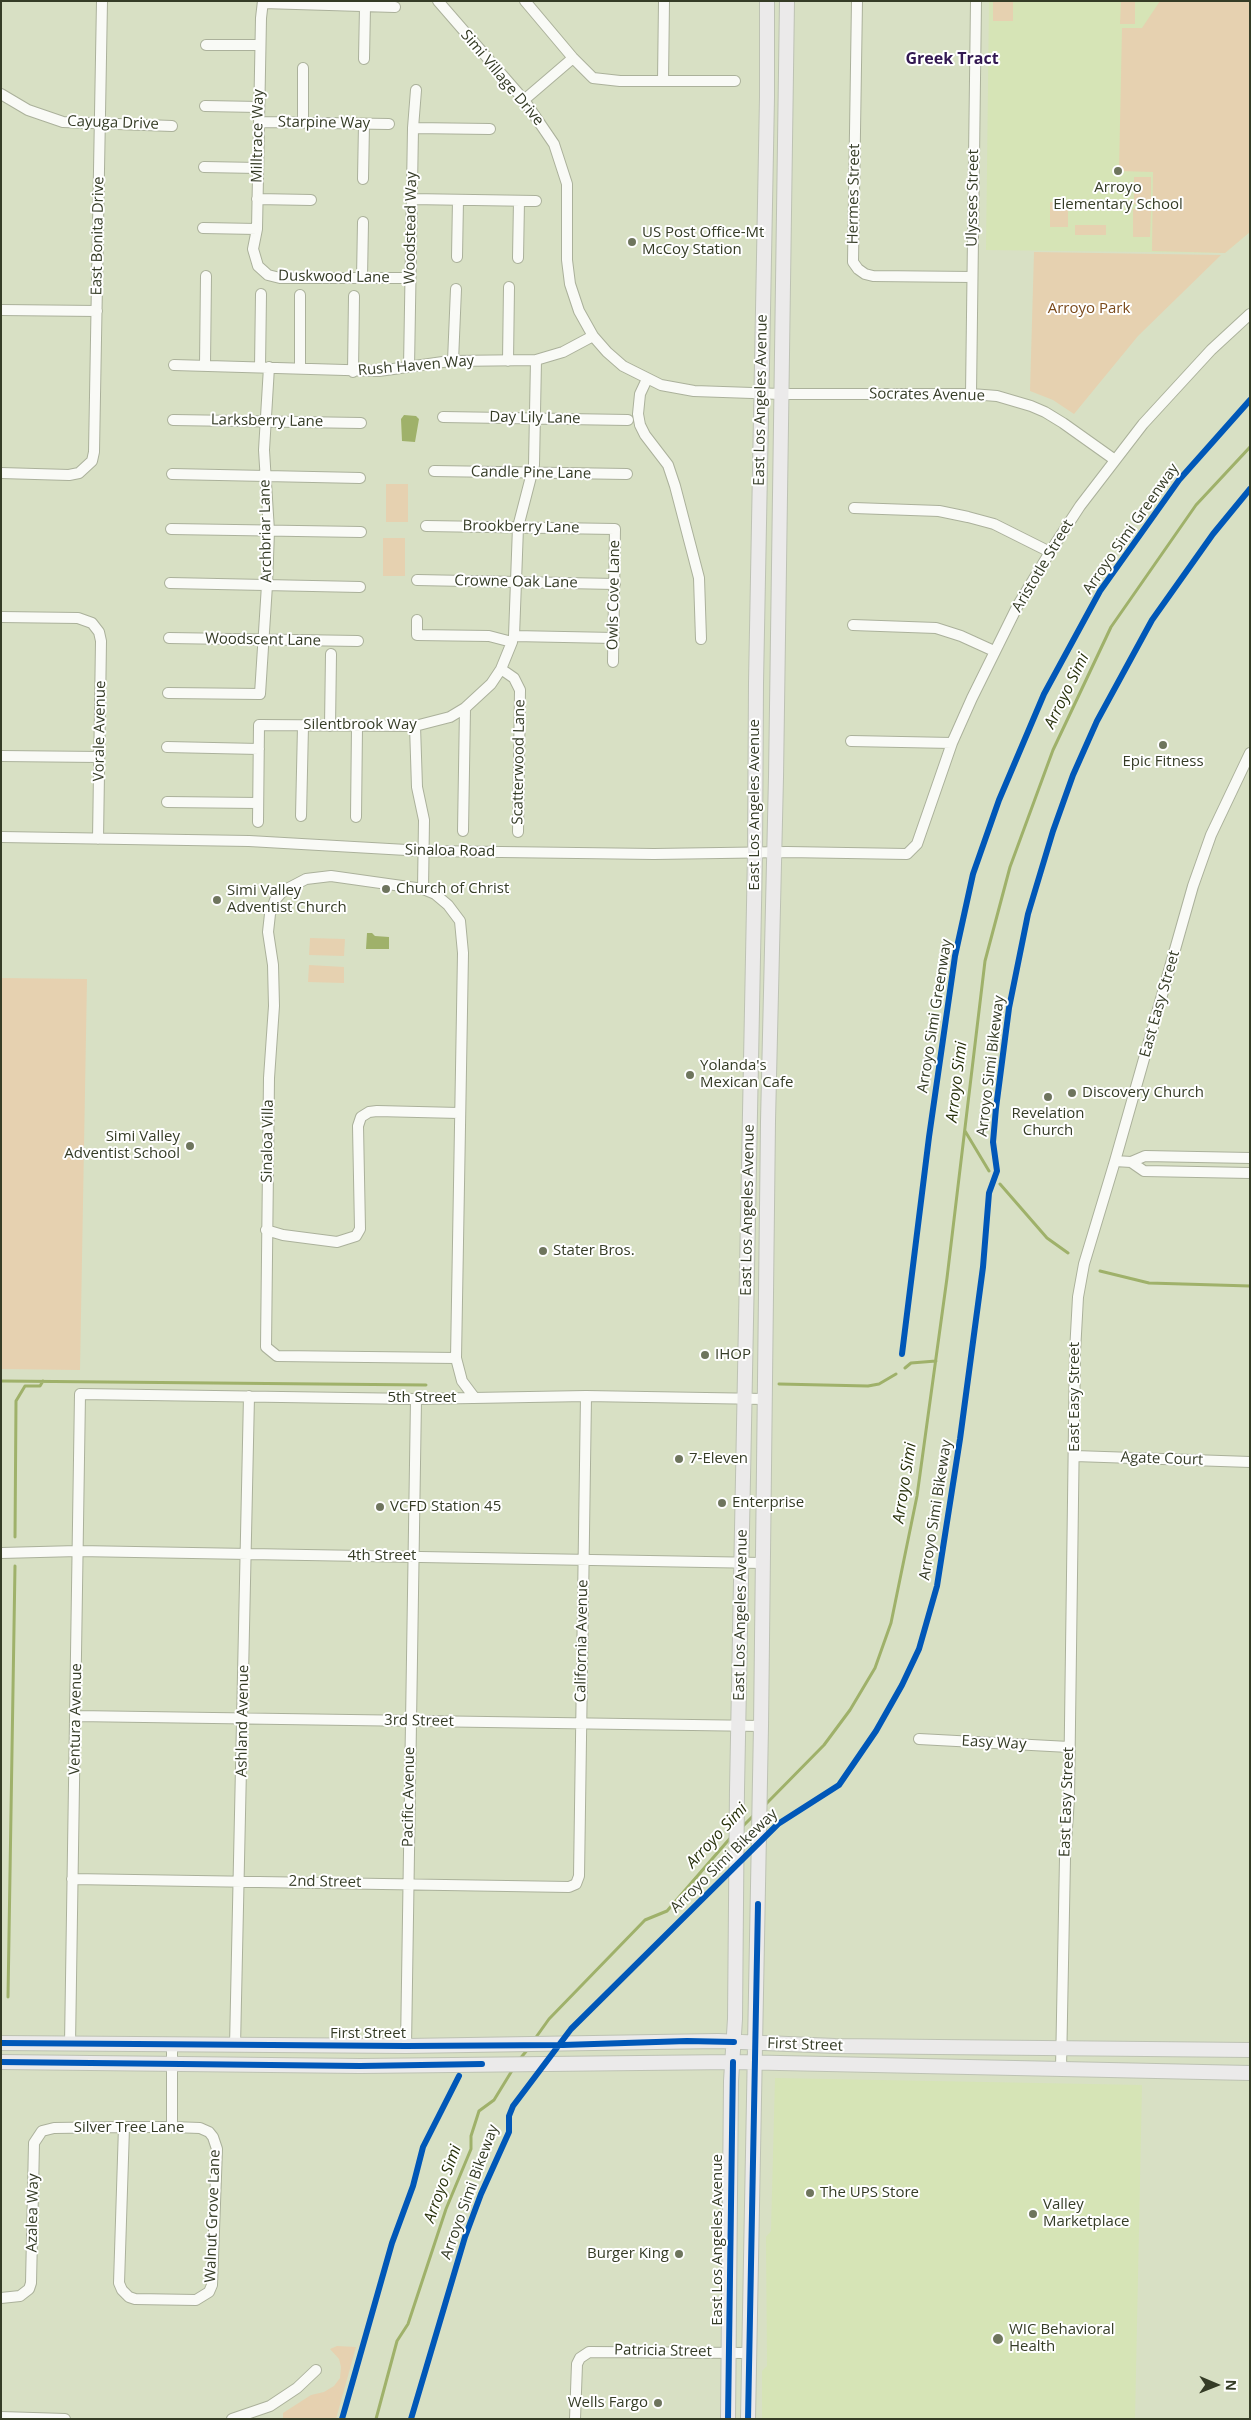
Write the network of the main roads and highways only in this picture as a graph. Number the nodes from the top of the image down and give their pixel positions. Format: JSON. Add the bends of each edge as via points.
{"nodes":[{"id":1,"x":767,"y":1,"type":"edge"},
{"id":2,"x":787,"y":1,"type":"edge"},
{"id":3,"x":734,"y":2042,"type":"junction"},
{"id":4,"x":1,"y":2043,"type":"edge"},
{"id":5,"x":754,"y":2043,"type":"junction"},
{"id":6,"x":1250,"y":2050,"type":"edge"},
{"id":7,"x":1,"y":2062,"type":"edge"},
{"id":8,"x":733,"y":2062,"type":"junction"},
{"id":9,"x":754,"y":2062,"type":"junction"},
{"id":10,"x":1250,"y":2073,"type":"edge"},
{"id":11,"x":728,"y":2419,"type":"edge"},
{"id":12,"x":748,"y":2419,"type":"edge"}],
"edges":[{"from":1,"to":3,"type":"main road","name":"East Los Angeles Avenue"},
{"from":2,"to":5,"type":"main road","name":"East Los Angeles Avenue"},
{"from":3,"to":4,"type":"main road","name":"First Street","via":[[406,2046]]},
{"from":3,"to":5,"type":"main road","name":"First Street"},
{"from":3,"to":8,"type":"main road","name":"East Los Angeles Avenue"},
{"from":5,"to":6,"type":"main road","name":"First Street"},
{"from":5,"to":9,"type":"main road","name":"East Los Angeles Avenue"},
{"from":7,"to":8,"type":"main road","name":"First Street"},
{"from":8,"to":9,"type":"main road","name":"First Street"},
{"from":8,"to":11,"type":"main road","name":"East Los Angeles Avenue"},
{"from":9,"to":10,"type":"main road","name":"First Street"},
{"from":9,"to":12,"type":"main road","name":"East Los Angeles Avenue"}]}
